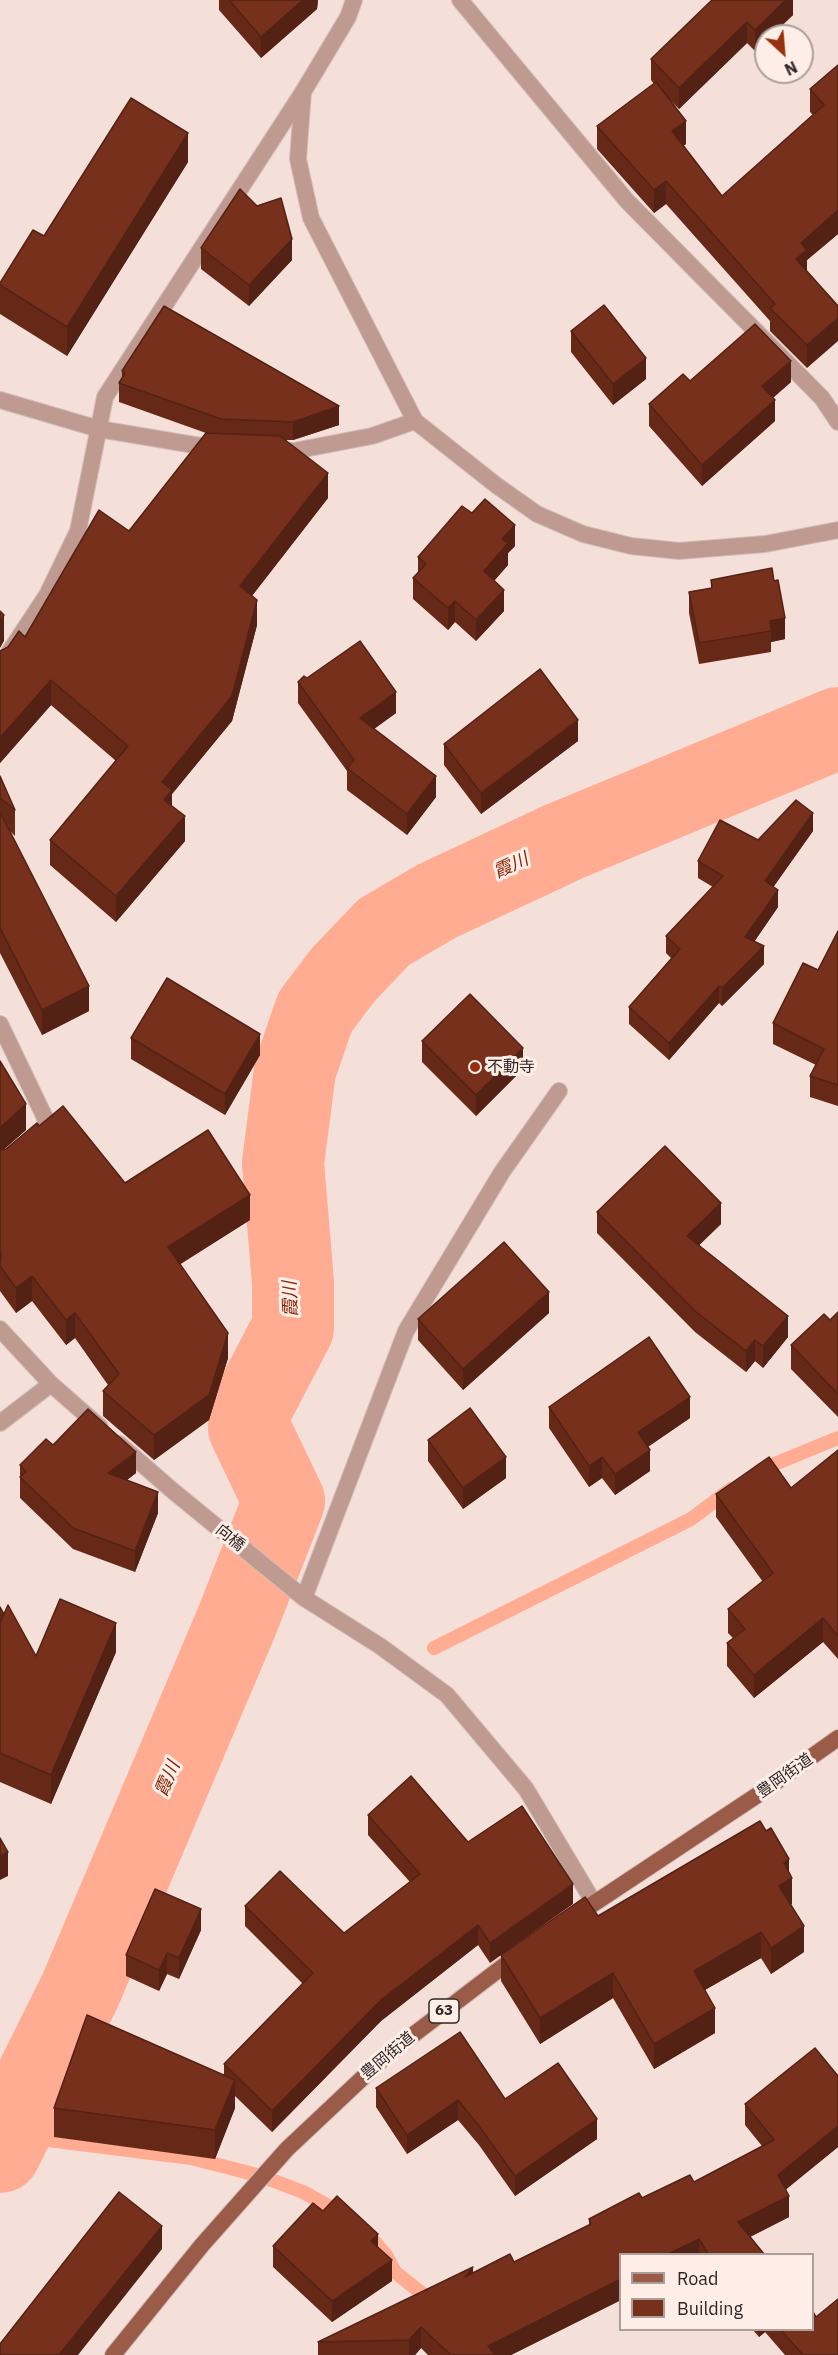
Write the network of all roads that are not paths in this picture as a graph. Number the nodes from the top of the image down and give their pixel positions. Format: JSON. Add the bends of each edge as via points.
{"nodes":[{"id":1,"x":354,"y":0,"type":"edge"},
{"id":2,"x":460,"y":0,"type":"edge"},
{"id":3,"x":303,"y":92,"type":"junction"},
{"id":4,"x":0,"y":400,"type":"edge"},
{"id":5,"x":415,"y":421,"type":"junction"},
{"id":6,"x":838,"y":422,"type":"edge"},
{"id":7,"x":99,"y":429,"type":"junction"},
{"id":8,"x":235,"y":449,"type":"edge"},
{"id":9,"x":259,"y":450,"type":"edge"},
{"id":10,"x":838,"y":530,"type":"edge"},
{"id":11,"x":0,"y":666,"type":"edge"},
{"id":12,"x":0,"y":1024,"type":"edge"},
{"id":13,"x":559,"y":1091,"type":"dead end"},
{"id":14,"x":24,"y":1145,"type":"edge"},
{"id":15,"x":0,"y":1329,"type":"edge"},
{"id":16,"x":51,"y":1384,"type":"junction"},
{"id":17,"x":0,"y":1423,"type":"edge"},
{"id":18,"x":304,"y":1598,"type":"junction"},
{"id":19,"x":838,"y":1738,"type":"edge"},
{"id":20,"x":594,"y":1903,"type":"junction"},
{"id":21,"x":555,"y":1929,"type":"edge"},
{"id":22,"x":536,"y":1943,"type":"edge"},
{"id":23,"x":113,"y":2355,"type":"edge"}],
"edges":[{"from":1,"to":3,"type":"street"},
{"from":2,"to":6,"type":"street","via":[[627,201],[822,398]]},
{"from":3,"to":5,"type":"street","via":[[298,159],[311,218]]},
{"from":3,"to":7,"type":"street","via":[[105,397]]},
{"from":4,"to":7,"type":"street"},
{"from":5,"to":9,"type":"street","via":[[372,436],[294,451]]},
{"from":5,"to":10,"type":"street","via":[[537,514],[584,534],[631,546],[679,551],[765,544]]},
{"from":7,"to":8,"type":"street"},
{"from":7,"to":11,"type":"street","via":[[78,531],[47,595]]},
{"from":12,"to":14,"type":"street","via":[[48,1124]]},
{"from":13,"to":18,"type":"street","via":[[502,1172],[406,1331]]},
{"from":15,"to":16,"type":"street","name":"向橋"},
{"from":16,"to":17,"type":"street"},
{"from":16,"to":18,"type":"street","name":"向橋"},
{"from":18,"to":20,"type":"street","name":"向橋","via":[[447,1695],[526,1789]]},
{"from":19,"to":20,"type":"main road","name":"豊岡街道"},
{"from":20,"to":21,"type":"main road","name":"豊岡街道"},
{"from":22,"to":23,"type":"main road","name":"豊岡街道","number":"63","via":[[388,2054],[287,2149],[202,2244]]}]}
